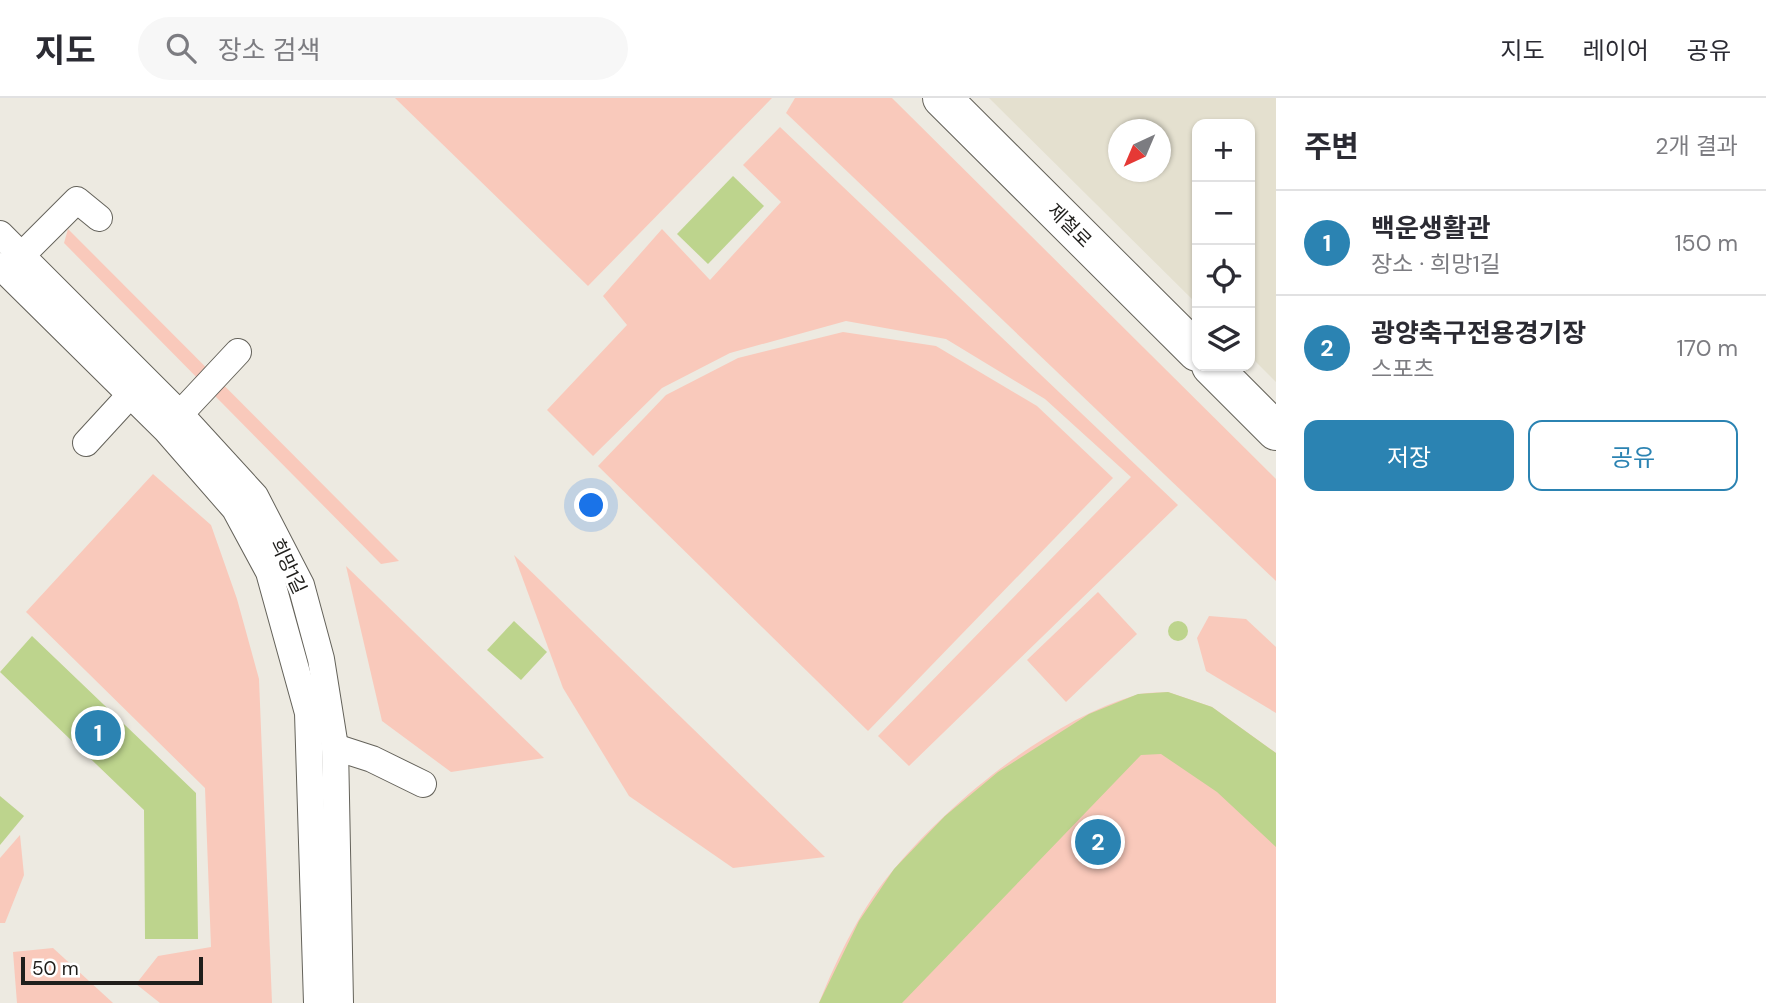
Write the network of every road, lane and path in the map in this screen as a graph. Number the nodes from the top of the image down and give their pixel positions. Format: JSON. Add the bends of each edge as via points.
{"nodes":[{"id":1,"x":942,"y":98,"type":"edge"},
{"id":2,"x":99,"y":218,"type":"dead end"},
{"id":3,"x":0,"y":234,"type":"edge"},
{"id":4,"x":11,"y":260,"type":"edge"},
{"id":5,"x":1192,"y":347,"type":"edge"},
{"id":6,"x":238,"y":352,"type":"dead end"},
{"id":7,"x":1216,"y":371,"type":"edge"},
{"id":8,"x":131,"y":394,"type":"junction"},
{"id":9,"x":180,"y":414,"type":"junction"},
{"id":10,"x":1276,"y":431,"type":"edge"},
{"id":11,"x":86,"y":443,"type":"dead end"},
{"id":12,"x":335,"y":747,"type":"junction"},
{"id":13,"x":423,"y":784,"type":"dead end"},
{"id":14,"x":317,"y":1003,"type":"edge"},
{"id":15,"x":340,"y":1003,"type":"edge"}],
"edges":[{"from":1,"to":5,"type":"main road","name":"제철로"},
{"from":2,"to":4,"type":"street","via":[[77,200]]},
{"from":3,"to":4,"type":"street","name":"희망1길"},
{"from":4,"to":8,"type":"street","name":"희망1길"},
{"from":4,"to":9,"type":"street","name":"희망1길"},
{"from":6,"to":9,"type":"street"},
{"from":7,"to":10,"type":"main road"},
{"from":8,"to":11,"type":"street"},
{"from":8,"to":14,"type":"street","name":"희망1길","via":[[234,509],[269,572],[309,713]]},
{"from":9,"to":12,"type":"street","name":"희망1길","via":[[255,496],[302,585],[321,659]]},
{"from":12,"to":13,"type":"street"},
{"from":12,"to":15,"type":"street","name":"희망1길"}]}
